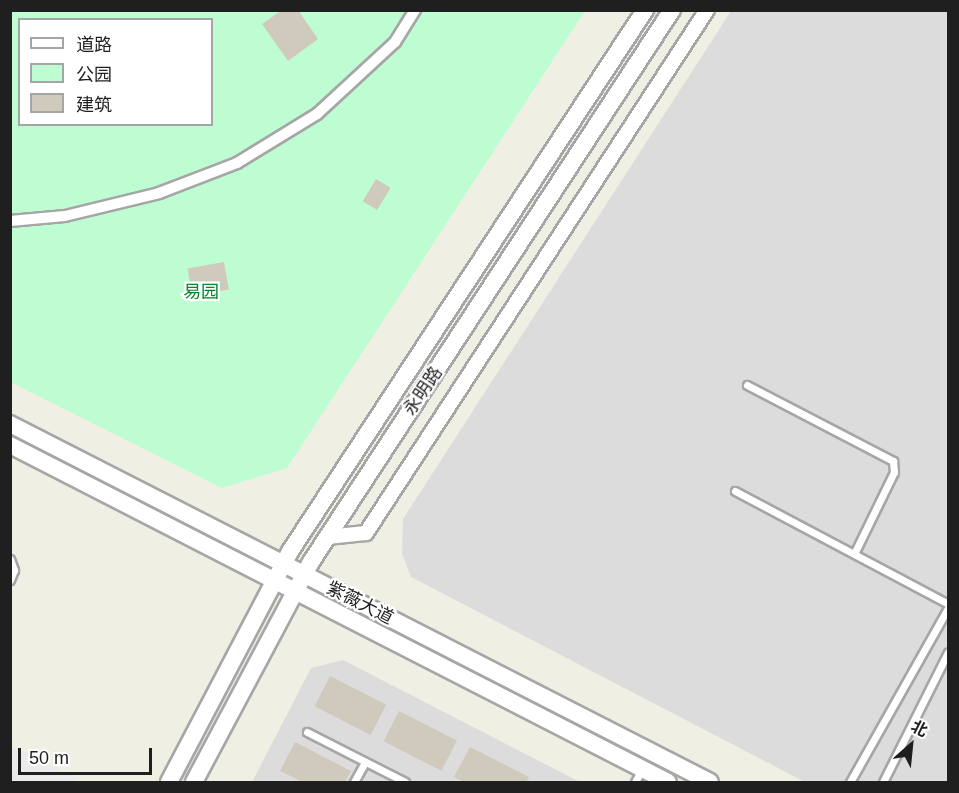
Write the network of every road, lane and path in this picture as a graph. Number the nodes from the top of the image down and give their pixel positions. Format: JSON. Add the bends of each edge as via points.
{"nodes":[{"id":1,"x":415,"y":10,"type":"edge"},
{"id":2,"x":645,"y":10,"type":"edge"},
{"id":3,"x":672,"y":10,"type":"edge"},
{"id":4,"x":707,"y":10,"type":"edge"},
{"id":5,"x":10,"y":221,"type":"edge"},
{"id":6,"x":747,"y":384,"type":"dead end"},
{"id":7,"x":10,"y":424,"type":"edge"},
{"id":8,"x":10,"y":446,"type":"edge"},
{"id":9,"x":735,"y":491,"type":"dead end"},
{"id":10,"x":327,"y":537,"type":"junction"},
{"id":11,"x":854,"y":554,"type":"junction"},
{"id":12,"x":10,"y":559,"type":"edge"},
{"id":13,"x":284,"y":564,"type":"junction"},
{"id":14,"x":304,"y":574,"type":"junction"},
{"id":15,"x":10,"y":580,"type":"edge"},
{"id":16,"x":274,"y":581,"type":"junction"},
{"id":17,"x":295,"y":591,"type":"junction"},
{"id":18,"x":948,"y":606,"type":"edge"},
{"id":19,"x":948,"y":652,"type":"edge"},
{"id":20,"x":307,"y":732,"type":"dead end"},
{"id":21,"x":364,"y":762,"type":"junction"},
{"id":22,"x":638,"y":776,"type":"edge"},
{"id":23,"x":169,"y":783,"type":"edge"},
{"id":24,"x":195,"y":783,"type":"edge"},
{"id":25,"x":354,"y":783,"type":"edge"},
{"id":26,"x":405,"y":783,"type":"edge"},
{"id":27,"x":668,"y":783,"type":"edge"},
{"id":28,"x":710,"y":783,"type":"edge"},
{"id":29,"x":850,"y":783,"type":"edge"},
{"id":30,"x":884,"y":783,"type":"edge"}],
"edges":[{"from":1,"to":5,"type":"street","via":[[395,42],[317,114],[237,163],[159,193],[65,216]]},
{"from":2,"to":13,"type":"street","name":"永明路"},
{"from":3,"to":10,"type":"street","name":"永明路"},
{"from":4,"to":10,"type":"street","via":[[366,533]]},
{"from":6,"to":11,"type":"lane","via":[[893,461],[894,472]]},
{"from":7,"to":13,"type":"street","name":"紫薇大道"},
{"from":8,"to":16,"type":"street","name":"紫薇大道"},
{"from":9,"to":11,"type":"lane"},
{"from":10,"to":14,"type":"street","name":"永明路"},
{"from":11,"to":18,"type":"lane"},
{"from":12,"to":15,"type":"lane","via":[[14,570]]},
{"from":13,"to":14,"type":"street","name":"紫薇大道"},
{"from":13,"to":16,"type":"street","name":"永明路"},
{"from":14,"to":17,"type":"street","name":"永明路"},
{"from":14,"to":28,"type":"street","name":"紫薇大道"},
{"from":16,"to":17,"type":"street","name":"紫薇大道"},
{"from":16,"to":23,"type":"street","name":"永明路"},
{"from":17,"to":22,"type":"street","name":"紫薇大道"},
{"from":17,"to":24,"type":"street","name":"永明路"},
{"from":18,"to":29,"type":"lane"},
{"from":19,"to":30,"type":"lane"},
{"from":20,"to":21,"type":"lane"},
{"from":21,"to":25,"type":"lane"},
{"from":21,"to":26,"type":"lane"},
{"from":22,"to":27,"type":"street","name":"紫薇大道"}]}
